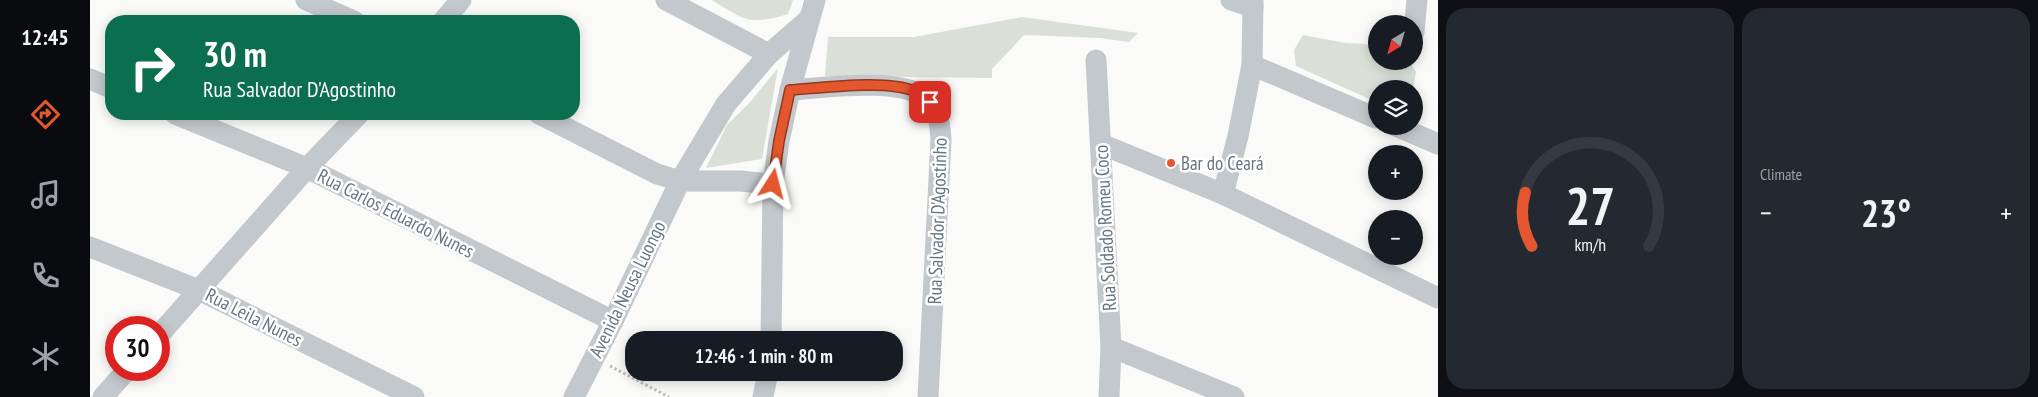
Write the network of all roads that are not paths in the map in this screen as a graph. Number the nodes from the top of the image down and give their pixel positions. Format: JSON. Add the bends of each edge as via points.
{"nodes":[{"id":1,"x":306,"y":0,"type":"edge"},
{"id":2,"x":460,"y":0,"type":"edge"},
{"id":3,"x":666,"y":0,"type":"edge"},
{"id":4,"x":815,"y":0,"type":"edge"},
{"id":5,"x":1231,"y":0,"type":"edge"},
{"id":6,"x":1417,"y":0,"type":"edge"},
{"id":7,"x":1253,"y":4,"type":"edge"},
{"id":8,"x":340,"y":15,"type":"edge"},
{"id":9,"x":448,"y":15,"type":"edge"},
{"id":10,"x":1416,"y":15,"type":"edge"},
{"id":11,"x":808,"y":20,"type":"junction"},
{"id":12,"x":769,"y":54,"type":"junction"},
{"id":13,"x":1096,"y":60,"type":"dead end"},
{"id":14,"x":1252,"y":65,"type":"junction"},
{"id":15,"x":90,"y":79,"type":"edge"},
{"id":16,"x":105,"y":85,"type":"edge"},
{"id":17,"x":790,"y":90,"type":"junction"},
{"id":18,"x":1368,"y":115,"type":"edge"},
{"id":19,"x":190,"y":120,"type":"edge"},
{"id":20,"x":353,"y":120,"type":"edge"},
{"id":21,"x":551,"y":120,"type":"edge"},
{"id":22,"x":1417,"y":135,"type":"edge"},
{"id":23,"x":1101,"y":144,"type":"junction"},
{"id":24,"x":1438,"y":144,"type":"edge"},
{"id":25,"x":307,"y":168,"type":"junction"},
{"id":26,"x":680,"y":181,"type":"junction"},
{"id":27,"x":773,"y":184,"type":"junction"},
{"id":28,"x":1223,"y":194,"type":"junction"},
{"id":29,"x":90,"y":247,"type":"edge"},
{"id":30,"x":199,"y":290,"type":"junction"},
{"id":31,"x":1438,"y":298,"type":"edge"},
{"id":32,"x":614,"y":321,"type":"junction"},
{"id":33,"x":170,"y":323,"type":"edge"},
{"id":34,"x":771,"y":331,"type":"edge"},
{"id":35,"x":1111,"y":347,"type":"junction"},
{"id":36,"x":117,"y":381,"type":"edge"},
{"id":37,"x":766,"y":381,"type":"edge"},
{"id":38,"x":103,"y":397,"type":"edge"},
{"id":39,"x":414,"y":397,"type":"edge"},
{"id":40,"x":574,"y":397,"type":"edge"},
{"id":41,"x":763,"y":397,"type":"edge"},
{"id":42,"x":928,"y":397,"type":"edge"},
{"id":43,"x":1109,"y":397,"type":"edge"},
{"id":44,"x":1234,"y":397,"type":"edge"}],
"edges":[{"from":1,"to":8,"type":"street"},
{"from":2,"to":9,"type":"street"},
{"from":3,"to":12,"type":"street"},
{"from":4,"to":11,"type":"street"},
{"from":5,"to":7,"type":"street"},
{"from":6,"to":10,"type":"street"},
{"from":7,"to":14,"type":"street"},
{"from":11,"to":12,"type":"street","name":"Avenida Neusa Luongo"},
{"from":11,"to":17,"type":"street"},
{"from":12,"to":26,"type":"street","name":"Avenida Neusa Luongo","via":[[726,104]]},
{"from":13,"to":23,"type":"street","name":"Rua Soldado Romeu Coco"},
{"from":14,"to":18,"type":"street"},
{"from":14,"to":28,"type":"street"},
{"from":15,"to":16,"type":"street"},
{"from":17,"to":27,"type":"street"},
{"from":17,"to":42,"type":"street","name":"Rua Salvador D'Agostinho","via":[[893,86],[914,91],[930,102],[939,119],[941,148]]},
{"from":19,"to":25,"type":"street","name":"Rua Carlos Eduardo Nunes"},
{"from":20,"to":25,"type":"street"},
{"from":21,"to":26,"type":"street","via":[[657,174]]},
{"from":22,"to":24,"type":"street"},
{"from":23,"to":28,"type":"street"},
{"from":23,"to":35,"type":"street","name":"Rua Soldado Romeu Coco"},
{"from":25,"to":30,"type":"street"},
{"from":25,"to":32,"type":"street","name":"Rua Carlos Eduardo Nunes"},
{"from":26,"to":27,"type":"street"},
{"from":26,"to":32,"type":"street","name":"Avenida Neusa Luongo"},
{"from":27,"to":34,"type":"street"},
{"from":28,"to":31,"type":"street"},
{"from":29,"to":30,"type":"street","name":"Rua Leila Nunes"},
{"from":30,"to":33,"type":"street"},
{"from":30,"to":39,"type":"street","name":"Rua Leila Nunes"},
{"from":32,"to":40,"type":"street","name":"Avenida Neusa Luongo"},
{"from":35,"to":43,"type":"street","name":"Rua Soldado Romeu Coco"},
{"from":35,"to":44,"type":"street"},
{"from":36,"to":38,"type":"street"},
{"from":37,"to":41,"type":"street"}]}
